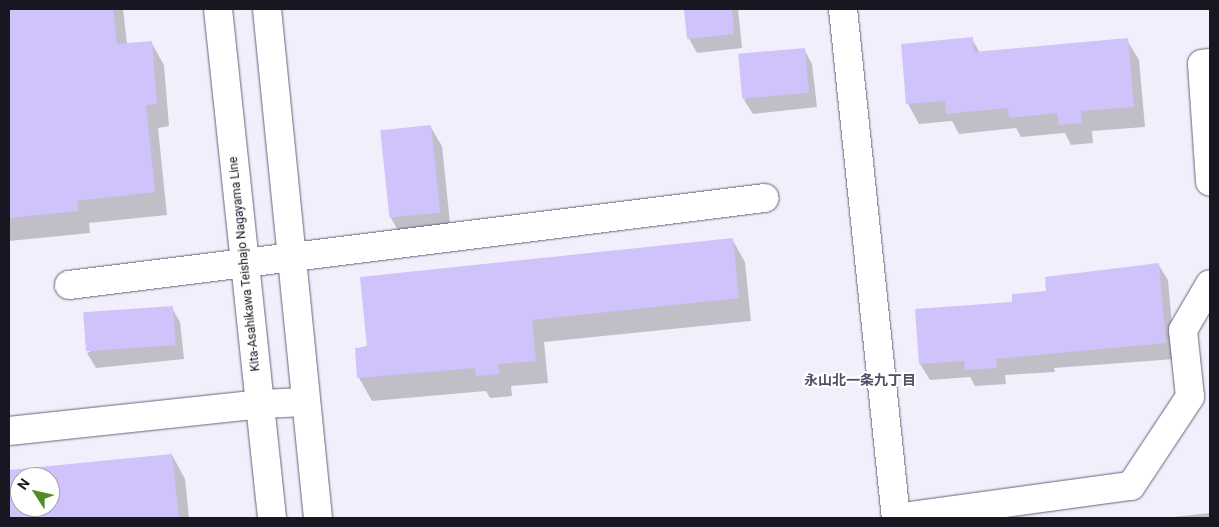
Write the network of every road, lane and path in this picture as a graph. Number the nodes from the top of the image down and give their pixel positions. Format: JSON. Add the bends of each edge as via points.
{"nodes":[{"id":1,"x":218,"y":9,"type":"edge"},
{"id":2,"x":267,"y":9,"type":"edge"},
{"id":3,"x":843,"y":9,"type":"edge"},
{"id":4,"x":1210,"y":63,"type":"edge"},
{"id":5,"x":1210,"y":182,"type":"edge"},
{"id":6,"x":765,"y":198,"type":"dead end"},
{"id":7,"x":291,"y":255,"type":"junction"},
{"id":8,"x":245,"y":261,"type":"junction"},
{"id":9,"x":1210,"y":284,"type":"edge"},
{"id":10,"x":69,"y":285,"type":"dead end"},
{"id":11,"x":306,"y":402,"type":"junction"},
{"id":12,"x":260,"y":404,"type":"junction"},
{"id":13,"x":9,"y":431,"type":"edge"},
{"id":14,"x":272,"y":518,"type":"edge"},
{"id":15,"x":318,"y":518,"type":"edge"},
{"id":16,"x":896,"y":518,"type":"edge"}],
"edges":[{"from":1,"to":8,"type":"main road","name":"Kita-Asahikawa Teishajo Nagayama Line"},
{"from":2,"to":7,"type":"main road"},
{"from":3,"to":16,"type":"main road"},
{"from":4,"to":5,"type":"main road","via":[[1202,64]]},
{"from":6,"to":7,"type":"main road"},
{"from":7,"to":8,"type":"main road"},
{"from":7,"to":11,"type":"main road"},
{"from":8,"to":10,"type":"main road"},
{"from":8,"to":12,"type":"main road","name":"Kita-Asahikawa Teishajo Nagayama Line"},
{"from":9,"to":16,"type":"main road","via":[[1183,330],[1190,397],[1132,486]]},
{"from":11,"to":12,"type":"main road"},
{"from":11,"to":15,"type":"main road"},
{"from":12,"to":13,"type":"main road"},
{"from":12,"to":14,"type":"main road","name":"Kita-Asahikawa Teishajo Nagayama Line"}]}
